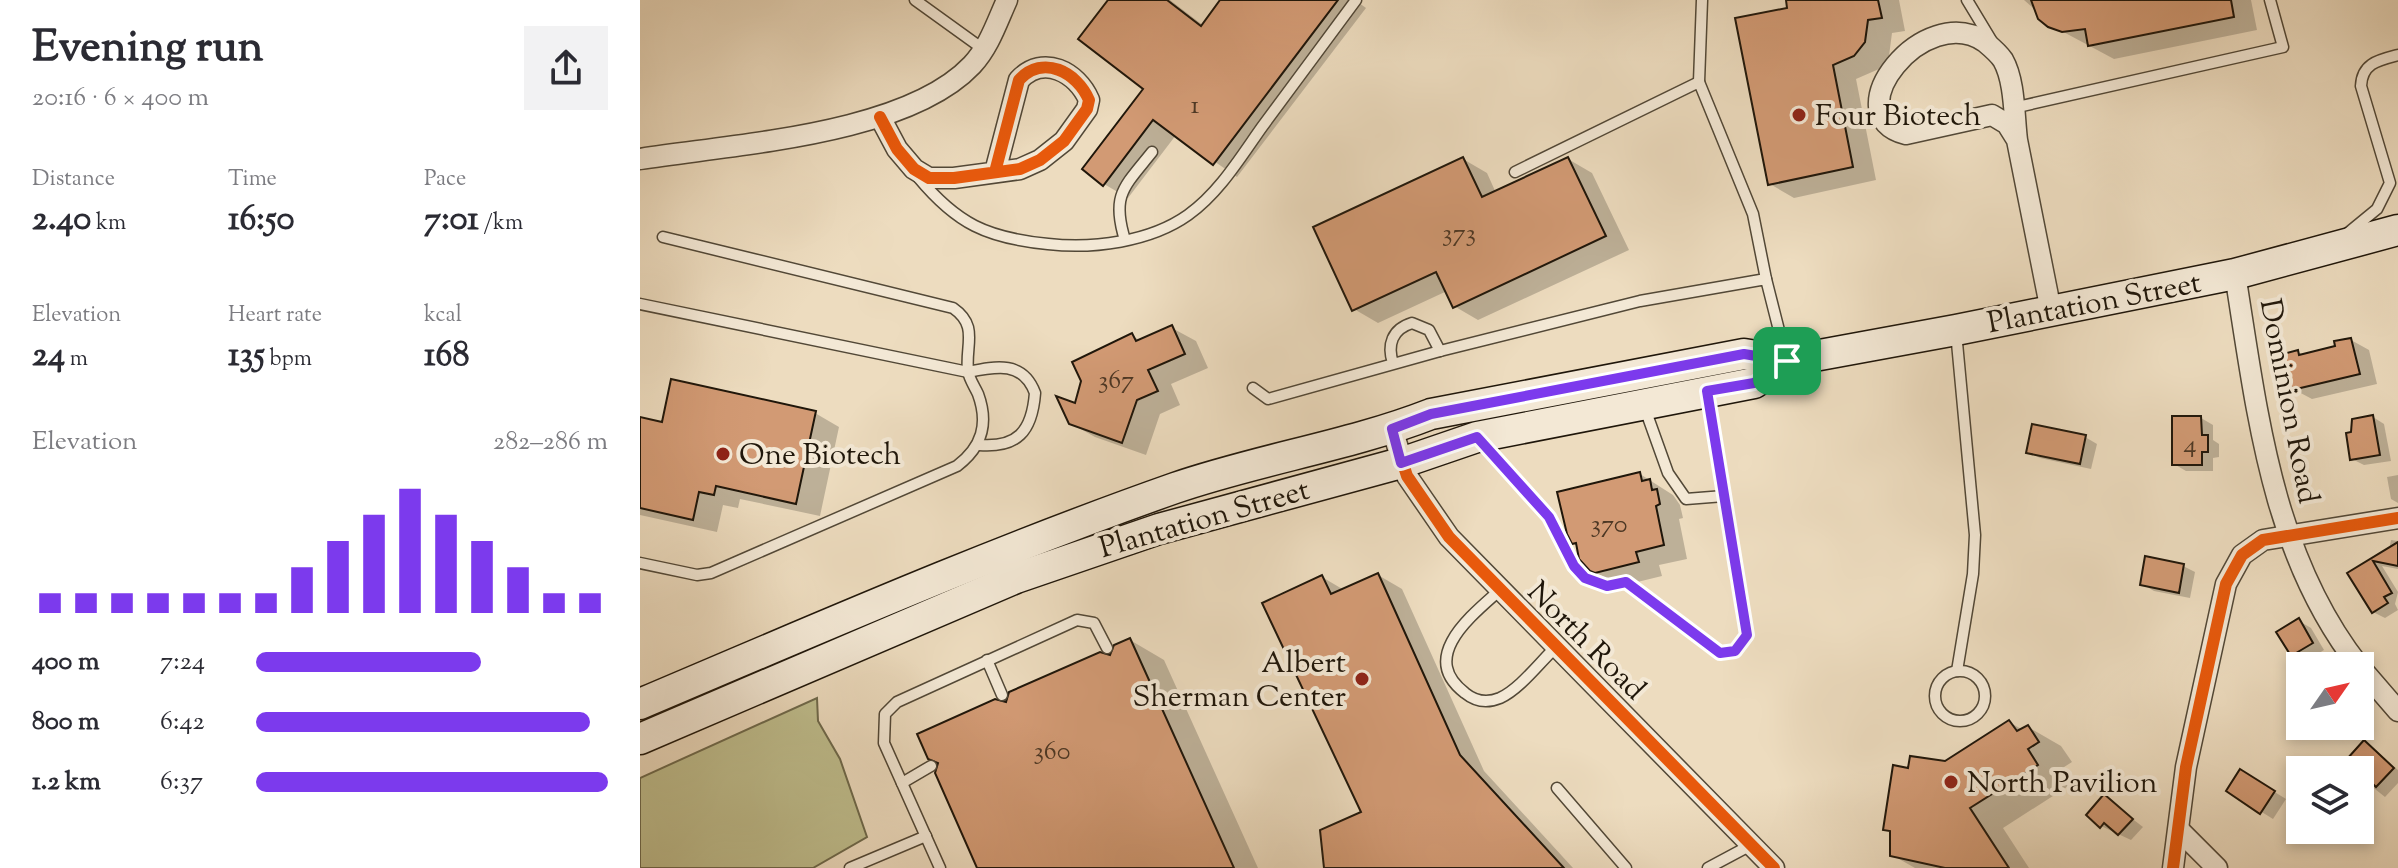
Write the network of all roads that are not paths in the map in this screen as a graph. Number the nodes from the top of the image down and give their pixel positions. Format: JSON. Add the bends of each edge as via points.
{"nodes":[{"id":1,"x":915,"y":0,"type":"edge"},
{"id":2,"x":1007,"y":0,"type":"edge"},
{"id":3,"x":1356,"y":0,"type":"edge"},
{"id":4,"x":1702,"y":0,"type":"edge"},
{"id":5,"x":1967,"y":0,"type":"edge"},
{"id":6,"x":2270,"y":0,"type":"edge"},
{"id":7,"x":983,"y":49,"type":"junction"},
{"id":8,"x":2398,"y":55,"type":"edge"},
{"id":9,"x":2003,"y":60,"type":"junction"},
{"id":10,"x":1699,"y":82,"type":"junction"},
{"id":11,"x":2013,"y":108,"type":"junction"},
{"id":12,"x":880,"y":117,"type":"junction"},
{"id":13,"x":2017,"y":140,"type":"junction"},
{"id":14,"x":1152,"y":152,"type":"dead end"},
{"id":15,"x":640,"y":159,"type":"edge"},
{"id":16,"x":907,"y":163,"type":"junction"},
{"id":17,"x":995,"y":172,"type":"junction"},
{"id":18,"x":1515,"y":172,"type":"dead end"},
{"id":19,"x":2398,"y":230,"type":"edge"},
{"id":20,"x":663,"y":237,"type":"dead end"},
{"id":21,"x":1125,"y":240,"type":"junction"},
{"id":22,"x":2330,"y":248,"type":"junction"},
{"id":23,"x":2235,"y":274,"type":"junction"},
{"id":24,"x":1766,"y":279,"type":"junction"},
{"id":25,"x":640,"y":304,"type":"edge"},
{"id":26,"x":2051,"y":311,"type":"junction"},
{"id":27,"x":1956,"y":330,"type":"junction"},
{"id":28,"x":1440,"y":351,"type":"junction"},
{"id":29,"x":1787,"y":361,"type":"junction"},
{"id":30,"x":1393,"y":363,"type":"junction"},
{"id":31,"x":968,"y":372,"type":"junction"},
{"id":32,"x":1253,"y":388,"type":"dead end"},
{"id":33,"x":1707,"y":391,"type":"junction"},
{"id":34,"x":1644,"y":403,"type":"junction"},
{"id":35,"x":1392,"y":429,"type":"junction"},
{"id":36,"x":1477,"y":437,"type":"junction"},
{"id":37,"x":979,"y":445,"type":"junction"},
{"id":38,"x":1401,"y":463,"type":"junction"},
{"id":39,"x":1724,"y":496,"type":"junction"},
{"id":40,"x":2398,"y":518,"type":"edge"},
{"id":41,"x":2288,"y":535,"type":"junction"},
{"id":42,"x":640,"y":563,"type":"edge"},
{"id":43,"x":1500,"y":590,"type":"junction"},
{"id":44,"x":1556,"y":647,"type":"junction"},
{"id":45,"x":1107,"y":648,"type":"dead end"},
{"id":46,"x":2351,"y":652,"type":"edge"},
{"id":47,"x":987,"y":660,"type":"junction"},
{"id":48,"x":1957,"y":671,"type":"junction"},
{"id":49,"x":2374,"y":683,"type":"edge"},
{"id":50,"x":1002,"y":695,"type":"dead end"},
{"id":51,"x":640,"y":704,"type":"edge"},
{"id":52,"x":2398,"y":711,"type":"edge"},
{"id":53,"x":640,"y":739,"type":"edge"},
{"id":54,"x":931,"y":766,"type":"dead end"},
{"id":55,"x":902,"y":783,"type":"junction"},
{"id":56,"x":1557,"y":788,"type":"dead end"},
{"id":57,"x":2180,"y":831,"type":"junction"},
{"id":58,"x":926,"y":836,"type":"junction"},
{"id":59,"x":1751,"y":845,"type":"junction"},
{"id":60,"x":850,"y":868,"type":"edge"},
{"id":61,"x":940,"y":868,"type":"edge"},
{"id":62,"x":1626,"y":868,"type":"edge"},
{"id":63,"x":1708,"y":868,"type":"edge"},
{"id":64,"x":1774,"y":868,"type":"edge"},
{"id":65,"x":2173,"y":868,"type":"edge"},
{"id":66,"x":2217,"y":868,"type":"edge"}],
"edges":[{"from":1,"to":7,"type":"lane"},
{"from":2,"to":7,"type":"street"},
{"from":3,"to":21,"type":"lane","via":[[1205,200],[1158,232]]},
{"from":4,"to":10,"type":"lane"},
{"from":5,"to":9,"type":"lane"},
{"from":6,"to":11,"type":"lane","via":[[2283,47]]},
{"from":7,"to":12,"type":"street","via":[[941,91]]},
{"from":8,"to":22,"type":"lane","via":[[2368,65],[2361,74],[2390,183],[2387,195]]},
{"from":9,"to":11,"type":"street"},
{"from":9,"to":13,"type":"street","via":[[1977,35],[1943,27],[1906,48],[1886,76],[1877,107],[1884,124],[1900,133],[1992,115],[2007,124]]},
{"from":10,"to":18,"type":"lane"},
{"from":10,"to":24,"type":"lane","via":[[1753,214]]},
{"from":11,"to":13,"type":"street"},
{"from":12,"to":15,"type":"street"},
{"from":12,"to":16,"type":"street"},
{"from":13,"to":26,"type":"street"},
{"from":14,"to":21,"type":"lane","via":[[1121,194],[1117,213]]},
{"from":16,"to":17,"type":"street","via":[[929,178]]},
{"from":16,"to":21,"type":"lane","via":[[943,207],[964,223],[998,236],[1068,247]]},
{"from":17,"to":17,"type":"street","via":[[1033,164],[1064,141],[1089,100],[1074,78],[1040,67],[1019,80]]},
{"from":19,"to":22,"type":"main road","name":"Plantation Street"},
{"from":20,"to":31,"type":"lane","via":[[953,308],[969,326]]},
{"from":22,"to":23,"type":"main road","name":"Plantation Street"},
{"from":23,"to":26,"type":"main road","name":"Plantation Street"},
{"from":23,"to":41,"type":"street","name":"Dominion Road","via":[[2268,468]]},
{"from":24,"to":28,"type":"lane","via":[[1640,301]]},
{"from":24,"to":29,"type":"lane"},
{"from":25,"to":31,"type":"lane"},
{"from":26,"to":27,"type":"main road","name":"Plantation Street"},
{"from":27,"to":29,"type":"main road","name":"Plantation Street"},
{"from":27,"to":48,"type":"lane","via":[[1975,535]]},
{"from":28,"to":30,"type":"lane"},
{"from":28,"to":30,"type":"lane","via":[[1429,330],[1412,323],[1397,331],[1390,344]]},
{"from":29,"to":33,"type":"main road","name":"Plantation Street","via":[[1754,383]]},
{"from":29,"to":35,"type":"main road","name":"Plantation Street","via":[[1744,354],[1431,414]]},
{"from":30,"to":32,"type":"lane","via":[[1268,399]]},
{"from":31,"to":37,"type":"lane","via":[[984,416]]},
{"from":31,"to":37,"type":"lane","via":[[1014,369],[1025,374],[1035,393],[1023,432],[1013,443]]},
{"from":33,"to":34,"type":"main road","name":"Plantation Street"},
{"from":33,"to":39,"type":"lane"},
{"from":34,"to":36,"type":"main road","name":"Plantation Street"},
{"from":34,"to":39,"type":"lane","via":[[1668,473],[1686,499]]},
{"from":35,"to":38,"type":"street","name":"North Road"},
{"from":35,"to":51,"type":"main road","name":"Plantation Street","via":[[1194,482],[1068,526],[930,579]]},
{"from":36,"to":38,"type":"main road","name":"Plantation Street"},
{"from":36,"to":39,"type":"lane","via":[[1549,517],[1585,578],[1607,586],[1626,582],[1720,653],[1740,648],[1747,635]]},
{"from":37,"to":42,"type":"lane","via":[[957,466],[711,573],[679,573]]},
{"from":38,"to":43,"type":"street","name":"North Road","via":[[1449,537]]},
{"from":38,"to":53,"type":"main road","name":"Plantation Street","via":[[1185,521],[1055,564]]},
{"from":40,"to":41,"type":"street"},
{"from":41,"to":46,"type":"street","name":"Dominion Road","via":[[2321,606]]},
{"from":41,"to":57,"type":"street","via":[[2263,540],[2242,555],[2226,584],[2186,767]]},
{"from":43,"to":44,"type":"street","name":"North Road"},
{"from":43,"to":44,"type":"lane","via":[[1450,640],[1447,672],[1459,688],[1473,700],[1503,697]]},
{"from":44,"to":59,"type":"street","name":"North Road"},
{"from":45,"to":47,"type":"lane","via":[[1094,623],[1077,620]]},
{"from":47,"to":50,"type":"lane"},
{"from":47,"to":55,"type":"lane","via":[[897,702],[885,714],[884,743]]},
{"from":48,"to":48,"type":"lane","via":[[1939,683],[1936,701],[1944,715],[1968,720],[1982,709],[1985,694],[1979,679]]},
{"from":49,"to":52,"type":"street","name":"Dominion Road"},
{"from":54,"to":55,"type":"lane"},
{"from":55,"to":58,"type":"lane"},
{"from":56,"to":62,"type":"lane"},
{"from":57,"to":65,"type":"street"},
{"from":57,"to":66,"type":"street"},
{"from":58,"to":60,"type":"lane"},
{"from":58,"to":61,"type":"lane"},
{"from":59,"to":63,"type":"lane"},
{"from":59,"to":64,"type":"street","name":"North Road"}]}
